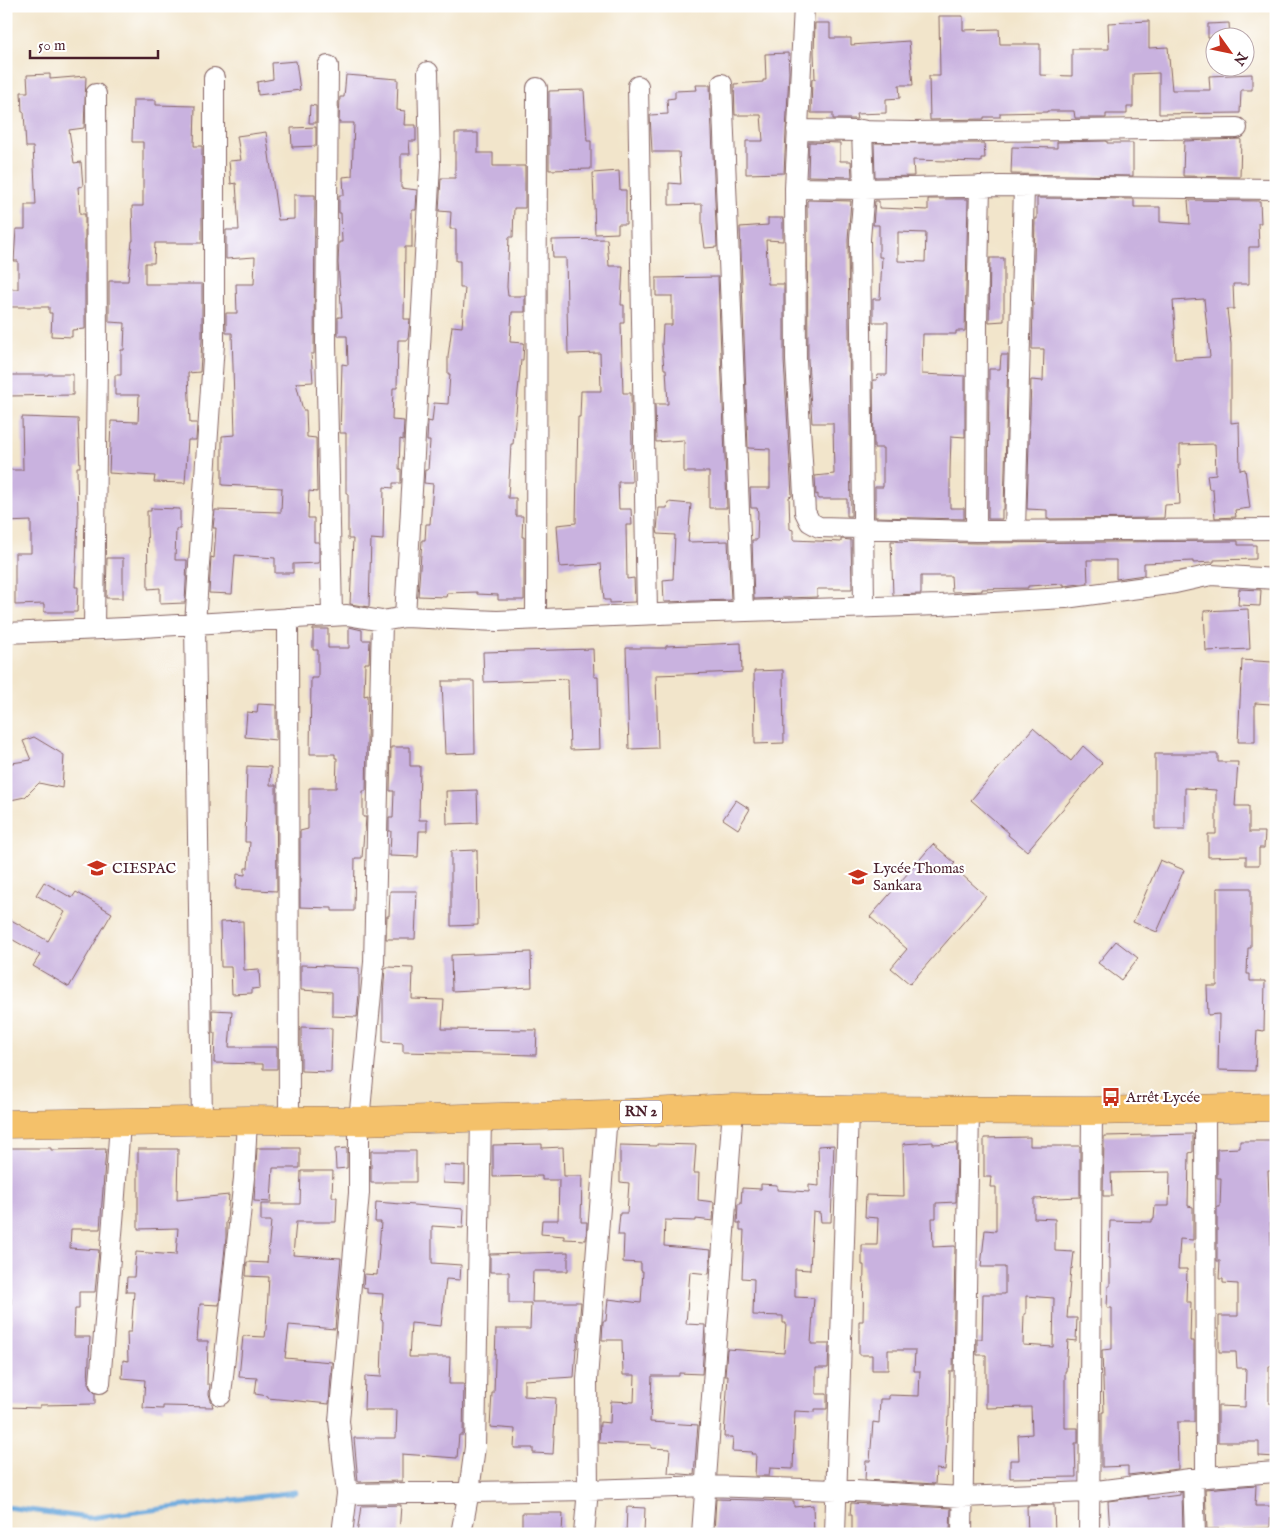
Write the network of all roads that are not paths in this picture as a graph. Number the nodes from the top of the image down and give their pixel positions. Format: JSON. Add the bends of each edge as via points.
{"nodes":[{"id":1,"x":804,"y":6,"type":"edge"},
{"id":2,"x":328,"y":66,"type":"dead end"},
{"id":3,"x":428,"y":72,"type":"dead end"},
{"id":4,"x":214,"y":78,"type":"dead end"},
{"id":5,"x":722,"y":84,"type":"dead end"},
{"id":6,"x":638,"y":86,"type":"dead end"},
{"id":7,"x":537,"y":88,"type":"dead end"},
{"id":8,"x":96,"y":94,"type":"dead end"},
{"id":9,"x":1238,"y":128,"type":"dead end"},
{"id":10,"x":797,"y":130,"type":"junction"},
{"id":11,"x":862,"y":130,"type":"junction"},
{"id":12,"x":980,"y":186,"type":"junction"},
{"id":13,"x":1024,"y":186,"type":"junction"},
{"id":14,"x":795,"y":188,"type":"junction"},
{"id":15,"x":864,"y":189,"type":"junction"},
{"id":16,"x":1276,"y":189,"type":"edge"},
{"id":17,"x":863,"y":529,"type":"junction"},
{"id":18,"x":1276,"y":529,"type":"edge"},
{"id":19,"x":1015,"y":530,"type":"junction"},
{"id":20,"x":976,"y":531,"type":"junction"},
{"id":21,"x":1276,"y":578,"type":"edge"},
{"id":22,"x":864,"y":607,"type":"junction"},
{"id":23,"x":743,"y":611,"type":"junction"},
{"id":24,"x":647,"y":614,"type":"junction"},
{"id":25,"x":332,"y":616,"type":"junction"},
{"id":26,"x":405,"y":617,"type":"junction"},
{"id":27,"x":288,"y":618,"type":"junction"},
{"id":28,"x":536,"y":619,"type":"junction"},
{"id":29,"x":382,"y":621,"type":"junction"},
{"id":30,"x":195,"y":624,"type":"junction"},
{"id":31,"x":94,"y":629,"type":"junction"},
{"id":32,"x":6,"y":633,"type":"edge"},
{"id":33,"x":1276,"y":1107,"type":"edge"},
{"id":34,"x":733,"y":1108,"type":"junction"},
{"id":35,"x":1205,"y":1109,"type":"junction"},
{"id":36,"x":848,"y":1110,"type":"junction"},
{"id":37,"x":969,"y":1110,"type":"junction"},
{"id":38,"x":1092,"y":1111,"type":"junction"},
{"id":39,"x":607,"y":1114,"type":"junction"},
{"id":40,"x":481,"y":1118,"type":"junction"},
{"id":41,"x":247,"y":1120,"type":"junction"},
{"id":42,"x":202,"y":1121,"type":"junction"},
{"id":43,"x":289,"y":1121,"type":"junction"},
{"id":44,"x":359,"y":1121,"type":"junction"},
{"id":45,"x":120,"y":1123,"type":"junction"},
{"id":46,"x":6,"y":1124,"type":"edge"},
{"id":47,"x":100,"y":1383,"type":"dead end"},
{"id":48,"x":221,"y":1395,"type":"dead end"},
{"id":49,"x":1276,"y":1472,"type":"edge"},
{"id":50,"x":1199,"y":1478,"type":"junction"},
{"id":51,"x":707,"y":1486,"type":"junction"},
{"id":52,"x":588,"y":1490,"type":"junction"},
{"id":53,"x":837,"y":1490,"type":"junction"},
{"id":54,"x":469,"y":1491,"type":"junction"},
{"id":55,"x":1089,"y":1492,"type":"junction"},
{"id":56,"x":347,"y":1494,"type":"junction"},
{"id":57,"x":962,"y":1497,"type":"junction"},
{"id":58,"x":342,"y":1534,"type":"edge"},
{"id":59,"x":460,"y":1534,"type":"edge"},
{"id":60,"x":584,"y":1534,"type":"edge"},
{"id":61,"x":702,"y":1534,"type":"edge"},
{"id":62,"x":835,"y":1534,"type":"edge"},
{"id":63,"x":962,"y":1534,"type":"edge"},
{"id":64,"x":1089,"y":1534,"type":"edge"},
{"id":65,"x":1195,"y":1534,"type":"edge"}],
"edges":[{"from":1,"to":10,"type":"street"},
{"from":2,"to":25,"type":"street","via":[[326,344]]},
{"from":3,"to":26,"type":"street","via":[[430,166]]},
{"from":4,"to":30,"type":"street","via":[[214,344]]},
{"from":5,"to":23,"type":"street"},
{"from":6,"to":24,"type":"street"},
{"from":7,"to":28,"type":"street"},
{"from":8,"to":31,"type":"street"},
{"from":9,"to":11,"type":"street"},
{"from":10,"to":11,"type":"street"},
{"from":10,"to":14,"type":"street"},
{"from":11,"to":15,"type":"street"},
{"from":12,"to":13,"type":"street"},
{"from":12,"to":15,"type":"street"},
{"from":12,"to":20,"type":"street"},
{"from":13,"to":16,"type":"street"},
{"from":13,"to":19,"type":"street"},
{"from":14,"to":15,"type":"street"},
{"from":14,"to":17,"type":"street","via":[[796,360],[805,512],[810,522],[819,527]]},
{"from":15,"to":17,"type":"street","via":[[860,239]]},
{"from":17,"to":20,"type":"street"},
{"from":17,"to":22,"type":"street"},
{"from":18,"to":19,"type":"street"},
{"from":19,"to":20,"type":"street"},
{"from":21,"to":22,"type":"street","via":[[1211,575],[1065,598]]},
{"from":22,"to":23,"type":"street"},
{"from":23,"to":24,"type":"street"},
{"from":24,"to":28,"type":"street"},
{"from":25,"to":27,"type":"street"},
{"from":25,"to":29,"type":"street","via":[[348,614]]},
{"from":26,"to":28,"type":"street"},
{"from":26,"to":29,"type":"street"},
{"from":27,"to":30,"type":"street"},
{"from":27,"to":43,"type":"street"},
{"from":29,"to":44,"type":"street","via":[[374,962]]},
{"from":30,"to":31,"type":"street"},
{"from":30,"to":42,"type":"street"},
{"from":31,"to":32,"type":"street"},
{"from":33,"to":35,"type":"highway","number":"RN 2"},
{"from":34,"to":36,"type":"highway","number":"RN 2"},
{"from":34,"to":39,"type":"highway","number":"RN 2"},
{"from":34,"to":51,"type":"street"},
{"from":35,"to":38,"type":"highway","number":"RN 2"},
{"from":35,"to":50,"type":"street"},
{"from":36,"to":37,"type":"highway","number":"RN 2"},
{"from":36,"to":53,"type":"street"},
{"from":37,"to":38,"type":"highway","number":"RN 2"},
{"from":37,"to":57,"type":"street"},
{"from":38,"to":55,"type":"street"},
{"from":39,"to":40,"type":"highway","number":"RN 2"},
{"from":39,"to":52,"type":"street","via":[[587,1380]]},
{"from":40,"to":44,"type":"highway","number":"RN 2"},
{"from":40,"to":54,"type":"street","via":[[475,1447]]},
{"from":41,"to":42,"type":"highway","number":"RN 2"},
{"from":41,"to":43,"type":"highway","number":"RN 2"},
{"from":41,"to":48,"type":"street"},
{"from":42,"to":45,"type":"highway","number":"RN 2"},
{"from":43,"to":44,"type":"highway","number":"RN 2"},
{"from":44,"to":56,"type":"street","via":[[359,1193],[339,1421]]},
{"from":45,"to":46,"type":"highway","number":"RN 2"},
{"from":45,"to":47,"type":"street"},
{"from":49,"to":50,"type":"street"},
{"from":50,"to":55,"type":"street"},
{"from":50,"to":65,"type":"street"},
{"from":51,"to":52,"type":"street"},
{"from":51,"to":53,"type":"street"},
{"from":51,"to":61,"type":"street"},
{"from":52,"to":54,"type":"street"},
{"from":52,"to":60,"type":"street"},
{"from":53,"to":57,"type":"street"},
{"from":53,"to":62,"type":"street"},
{"from":54,"to":56,"type":"street"},
{"from":54,"to":59,"type":"street"},
{"from":55,"to":57,"type":"street"},
{"from":55,"to":64,"type":"street"},
{"from":56,"to":58,"type":"street"},
{"from":57,"to":63,"type":"street"}]}
